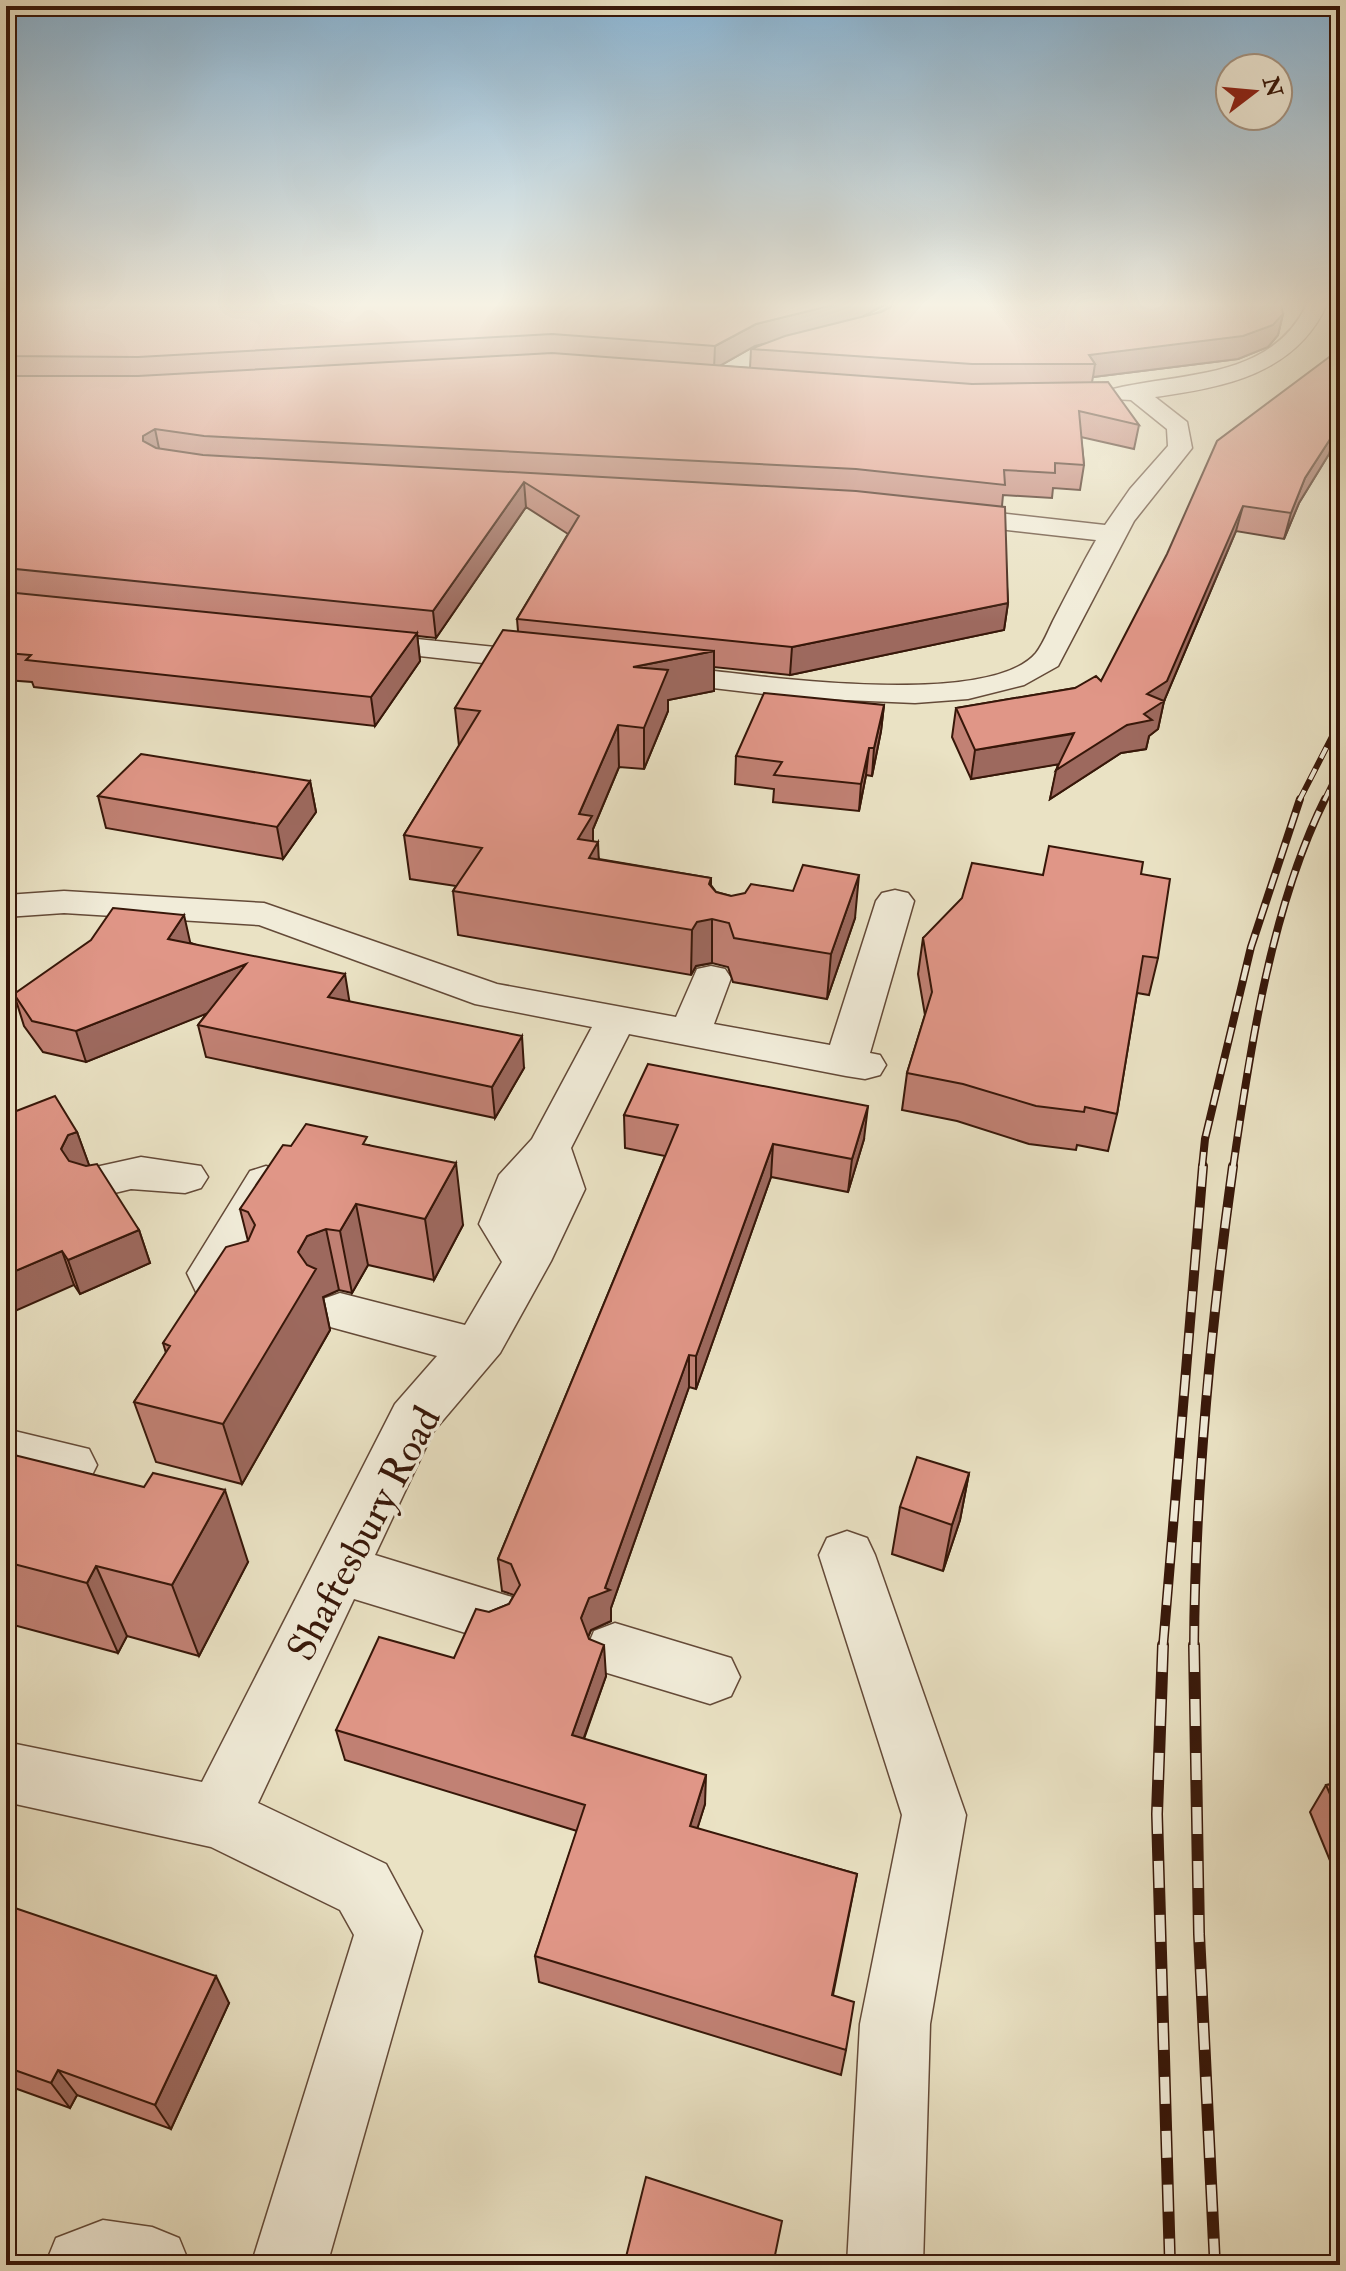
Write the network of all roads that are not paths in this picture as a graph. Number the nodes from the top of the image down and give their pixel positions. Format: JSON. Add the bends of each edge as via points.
{"nodes":[{"id":1,"x":1157,"y":410,"type":"edge"},
{"id":2,"x":913,"y":511,"type":"edge"},
{"id":3,"x":1113,"y":534,"type":"junction"},
{"id":4,"x":324,"y":638,"type":"edge"},
{"id":5,"x":577,"y":665,"type":"edge"},
{"id":6,"x":624,"y":669,"type":"edge"},
{"id":7,"x":895,"y":901,"type":"dead end"},
{"id":8,"x":6,"y":906,"type":"edge"},
{"id":9,"x":711,"y":978,"type":"dead end"},
{"id":10,"x":615,"y":1021,"type":"junction"},
{"id":11,"x":690,"y":1033,"type":"junction"},
{"id":12,"x":185,"y":1177,"type":"dead end"},
{"id":13,"x":98,"y":1181,"type":"edge"},
{"id":14,"x":266,"y":1182,"type":"edge"},
{"id":15,"x":244,"y":1288,"type":"edge"},
{"id":16,"x":340,"y":1312,"type":"dead end"},
{"id":17,"x":475,"y":1347,"type":"junction"},
{"id":18,"x":6,"y":1451,"type":"edge"},
{"id":19,"x":70,"y":1465,"type":"edge"},
{"id":20,"x":847,"y":1555,"type":"dead end"},
{"id":21,"x":339,"y":1570,"type":"junction"},
{"id":22,"x":492,"y":1615,"type":"edge"},
{"id":23,"x":615,"y":1650,"type":"dead end"},
{"id":24,"x":710,"y":1677,"type":"dead end"},
{"id":25,"x":6,"y":1772,"type":"edge"},
{"id":26,"x":218,"y":1817,"type":"junction"},
{"id":27,"x":83,"y":2265,"type":"edge"},
{"id":28,"x":152,"y":2265,"type":"edge"},
{"id":29,"x":289,"y":2265,"type":"edge"},
{"id":30,"x":885,"y":2265,"type":"edge"}],
"edges":[{"from":1,"to":3,"type":"street","via":[[1179,427],[1180,448],[1152,474]]},
{"from":2,"to":3,"type":"street"},
{"from":3,"to":6,"type":"street","via":[[1047,660],[1034,671],[1002,682],[852,693]]},
{"from":4,"to":5,"type":"street"},
{"from":7,"to":11,"type":"street","via":[[856,1064]]},
{"from":8,"to":10,"type":"street","via":[[64,902],[264,914],[489,995]]},
{"from":9,"to":11,"type":"street"},
{"from":10,"to":11,"type":"street"},
{"from":10,"to":17,"type":"street","name":"Shaftesbury Road","via":[[549,1148],[562,1189],[527,1261]]},
{"from":12,"to":13,"type":"street","via":[[158,1171],[121,1173]]},
{"from":14,"to":15,"type":"street","via":[[211,1273],[214,1281]]},
{"from":16,"to":17,"type":"street"},
{"from":17,"to":21,"type":"street","name":"Shaftesbury Road","via":[[413,1419]]},
{"from":18,"to":19,"type":"street"},
{"from":20,"to":30,"type":"street","via":[[934,1815],[895,2024]]},
{"from":21,"to":22,"type":"street"},
{"from":21,"to":26,"type":"street","name":"Shaftesbury Road"},
{"from":23,"to":24,"type":"street"},
{"from":25,"to":26,"type":"street"},
{"from":26,"to":29,"type":"street","via":[[363,1887],[389,1931]]},
{"from":27,"to":28,"type":"street","via":[[103,2258]]}]}
